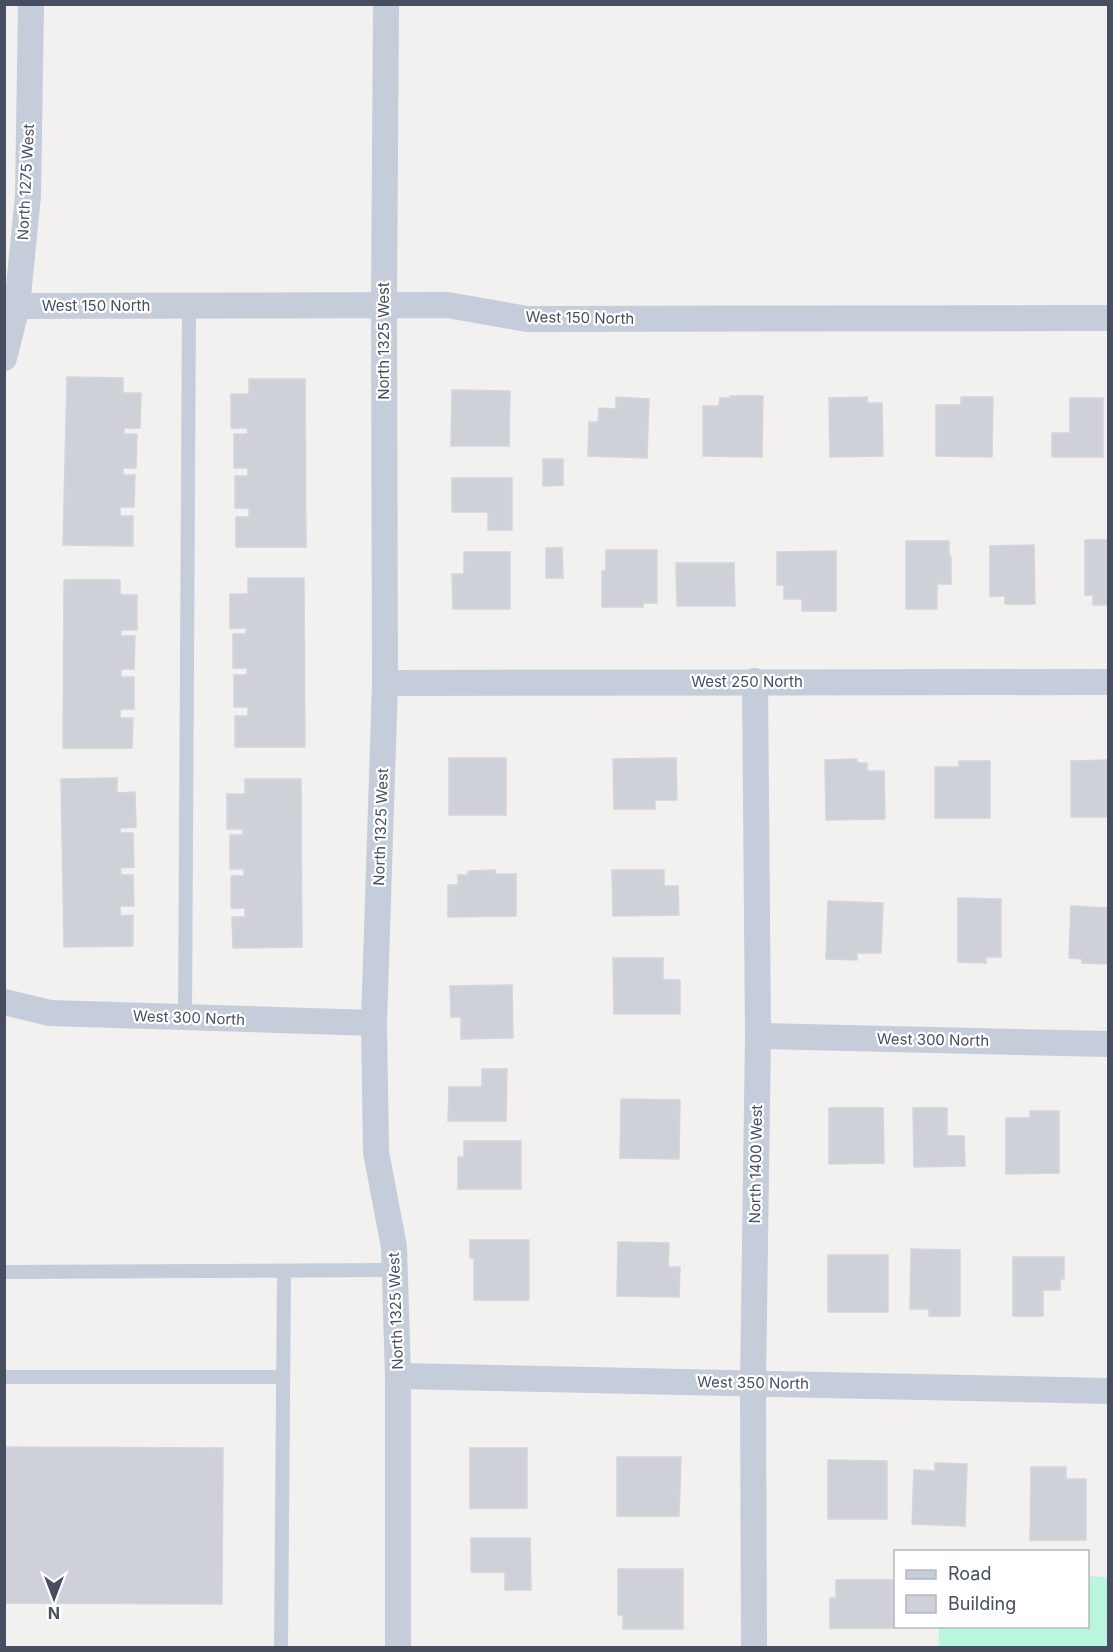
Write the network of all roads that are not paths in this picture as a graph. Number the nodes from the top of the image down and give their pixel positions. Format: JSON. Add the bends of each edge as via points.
{"nodes":[{"id":1,"x":31,"y":4,"type":"edge"},
{"id":2,"x":386,"y":4,"type":"edge"},
{"id":3,"x":384,"y":304,"type":"junction"},
{"id":4,"x":18,"y":306,"type":"junction"},
{"id":5,"x":189,"y":306,"type":"junction"},
{"id":6,"x":1108,"y":318,"type":"edge"},
{"id":7,"x":4,"y":358,"type":"edge"},
{"id":8,"x":755,"y":681,"type":"junction"},
{"id":9,"x":1108,"y":682,"type":"edge"},
{"id":10,"x":385,"y":683,"type":"junction"},
{"id":11,"x":4,"y":1002,"type":"edge"},
{"id":12,"x":185,"y":1018,"type":"junction"},
{"id":13,"x":374,"y":1023,"type":"junction"},
{"id":14,"x":758,"y":1036,"type":"junction"},
{"id":15,"x":1108,"y":1044,"type":"edge"},
{"id":16,"x":284,"y":1270,"type":"junction"},
{"id":17,"x":395,"y":1270,"type":"junction"},
{"id":18,"x":4,"y":1272,"type":"edge"},
{"id":19,"x":398,"y":1376,"type":"junction"},
{"id":20,"x":4,"y":1377,"type":"edge"},
{"id":21,"x":282,"y":1377,"type":"junction"},
{"id":22,"x":753,"y":1383,"type":"junction"},
{"id":23,"x":1108,"y":1391,"type":"edge"},
{"id":24,"x":281,"y":1647,"type":"edge"},
{"id":25,"x":398,"y":1647,"type":"edge"},
{"id":26,"x":754,"y":1647,"type":"edge"}],
"edges":[{"from":1,"to":4,"type":"street","name":"North 1275 West","via":[[28,196]]},
{"from":2,"to":3,"type":"street","name":"North 1325 West"},
{"from":3,"to":5,"type":"street","name":"West 150 North"},
{"from":3,"to":6,"type":"street","name":"West 150 North","via":[[448,305],[527,319]]},
{"from":3,"to":10,"type":"street","name":"North 1325 West"},
{"from":4,"to":5,"type":"street","name":"West 150 North"},
{"from":4,"to":7,"type":"street","name":"North 1275 West"},
{"from":5,"to":12,"type":"lane"},
{"from":8,"to":9,"type":"street","name":"West 250 North"},
{"from":8,"to":10,"type":"street","name":"West 250 North"},
{"from":8,"to":14,"type":"street","name":"North 1400 West"},
{"from":10,"to":13,"type":"street","name":"North 1325 West"},
{"from":11,"to":12,"type":"street","name":"West 300 North","via":[[50,1013]]},
{"from":12,"to":13,"type":"street","name":"West 300 North"},
{"from":13,"to":17,"type":"street","name":"North 1325 West","via":[[376,1152]]},
{"from":14,"to":15,"type":"street","name":"West 300 North"},
{"from":14,"to":22,"type":"street","name":"North 1400 West"},
{"from":16,"to":17,"type":"lane"},
{"from":16,"to":18,"type":"lane"},
{"from":16,"to":21,"type":"lane"},
{"from":17,"to":19,"type":"street","name":"North 1325 West"},
{"from":19,"to":22,"type":"street","name":"West 350 North"},
{"from":19,"to":25,"type":"street","name":"North 1325 West"},
{"from":20,"to":21,"type":"lane"},
{"from":21,"to":24,"type":"lane"},
{"from":22,"to":23,"type":"street","name":"West 350 North"},
{"from":22,"to":26,"type":"street","name":"North 1400 West"}]}
